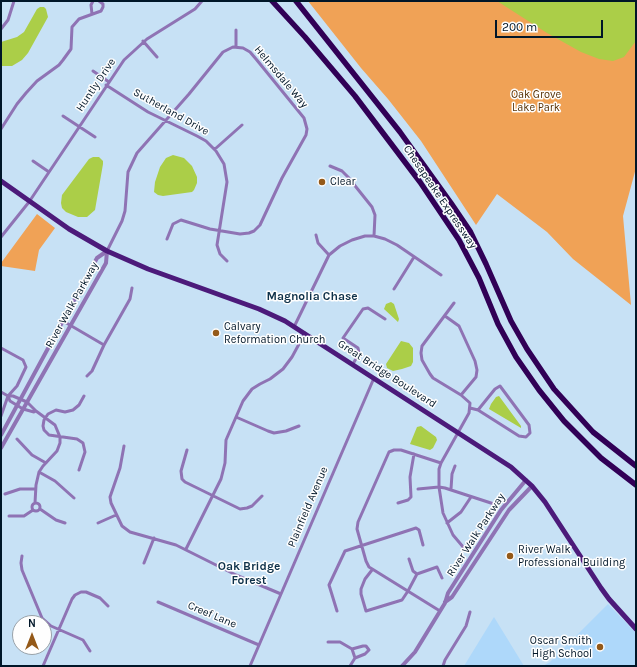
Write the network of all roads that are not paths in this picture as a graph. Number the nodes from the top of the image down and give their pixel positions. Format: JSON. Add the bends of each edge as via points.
{"nodes":[{"id":1,"x":14,"y":1,"type":"edge"},
{"id":2,"x":93,"y":1,"type":"edge"},
{"id":3,"x":99,"y":1,"type":"edge"},
{"id":4,"x":202,"y":1,"type":"edge"},
{"id":5,"x":272,"y":1,"type":"edge"},
{"id":6,"x":296,"y":1,"type":"edge"},
{"id":7,"x":92,"y":14,"type":"junction"},
{"id":8,"x":1,"y":29,"type":"edge"},
{"id":9,"x":236,"y":30,"type":"dead end"},
{"id":10,"x":143,"y":41,"type":"junction"},
{"id":11,"x":236,"y":47,"type":"junction"},
{"id":12,"x":157,"y":57,"type":"dead end"},
{"id":13,"x":93,"y":71,"type":"dead end"},
{"id":14,"x":108,"y":83,"type":"junction"},
{"id":15,"x":63,"y":116,"type":"dead end"},
{"id":16,"x":166,"y":120,"type":"junction"},
{"id":17,"x":242,"y":125,"type":"dead end"},
{"id":18,"x":79,"y":126,"type":"junction"},
{"id":19,"x":1,"y":129,"type":"edge"},
{"id":20,"x":95,"y":137,"type":"dead end"},
{"id":21,"x":214,"y":149,"type":"junction"},
{"id":22,"x":33,"y":161,"type":"dead end"},
{"id":23,"x":330,"y":166,"type":"dead end"},
{"id":24,"x":49,"y":172,"type":"junction"},
{"id":25,"x":1,"y":181,"type":"edge"},
{"id":26,"x":29,"y":202,"type":"junction"},
{"id":27,"x":219,"y":230,"type":"junction"},
{"id":28,"x":316,"y":235,"type":"dead end"},
{"id":29,"x":374,"y":236,"type":"junction"},
{"id":30,"x":1,"y":237,"type":"edge"},
{"id":31,"x":167,"y":239,"type":"dead end"},
{"id":32,"x":107,"y":251,"type":"junction"},
{"id":33,"x":329,"y":255,"type":"junction"},
{"id":34,"x":414,"y":257,"type":"junction"},
{"id":35,"x":227,"y":261,"type":"dead end"},
{"id":36,"x":441,"y":275,"type":"dead end"},
{"id":37,"x":132,"y":288,"type":"dead end"},
{"id":38,"x":394,"y":289,"type":"dead end"},
{"id":39,"x":454,"y":303,"type":"dead end"},
{"id":40,"x":445,"y":316,"type":"junction"},
{"id":41,"x":385,"y":319,"type":"dead end"},
{"id":42,"x":63,"y":321,"type":"junction"},
{"id":43,"x":71,"y":326,"type":"junction"},
{"id":44,"x":294,"y":326,"type":"junction"},
{"id":45,"x":305,"y":333,"type":"junction"},
{"id":46,"x":104,"y":345,"type":"junction"},
{"id":47,"x":1,"y":348,"type":"edge"},
{"id":48,"x":353,"y":364,"type":"junction"},
{"id":49,"x":87,"y":376,"type":"dead end"},
{"id":50,"x":374,"y":378,"type":"junction"},
{"id":51,"x":1,"y":392,"type":"edge"},
{"id":52,"x":462,"y":395,"type":"junction"},
{"id":53,"x":8,"y":396,"type":"junction"},
{"id":54,"x":84,"y":396,"type":"dead end"},
{"id":55,"x":21,"y":399,"type":"junction"},
{"id":56,"x":27,"y":402,"type":"junction"},
{"id":57,"x":17,"y":406,"type":"junction"},
{"id":58,"x":470,"y":408,"type":"junction"},
{"id":59,"x":23,"y":409,"type":"junction"},
{"id":60,"x":478,"y":410,"type":"junction"},
{"id":61,"x":36,"y":412,"type":"junction"},
{"id":62,"x":1,"y":416,"type":"edge"},
{"id":63,"x":46,"y":417,"type":"junction"},
{"id":64,"x":236,"y":417,"type":"junction"},
{"id":65,"x":299,"y":426,"type":"dead end"},
{"id":66,"x":458,"y":432,"type":"junction"},
{"id":67,"x":1,"y":435,"type":"edge"},
{"id":68,"x":60,"y":437,"type":"junction"},
{"id":69,"x":17,"y":439,"type":"dead end"},
{"id":70,"x":124,"y":446,"type":"dead end"},
{"id":71,"x":1,"y":448,"type":"edge"},
{"id":72,"x":187,"y":450,"type":"dead end"},
{"id":73,"x":414,"y":454,"type":"junction"},
{"id":74,"x":46,"y":463,"type":"junction"},
{"id":75,"x":441,"y":463,"type":"junction"},
{"id":76,"x":455,"y":466,"type":"dead end"},
{"id":77,"x":636,"y":466,"type":"edge"},
{"id":78,"x":79,"y":470,"type":"dead end"},
{"id":79,"x":39,"y":472,"type":"junction"},
{"id":80,"x":526,"y":480,"type":"junction"},
{"id":81,"x":636,"y":485,"type":"edge"},
{"id":82,"x":532,"y":486,"type":"junction"},
{"id":83,"x":439,"y":487,"type":"junction"},
{"id":84,"x":35,"y":489,"type":"junction"},
{"id":85,"x":418,"y":489,"type":"dead end"},
{"id":86,"x":451,"y":489,"type":"junction"},
{"id":87,"x":5,"y":494,"type":"dead end"},
{"id":88,"x":214,"y":496,"type":"junction"},
{"id":89,"x":262,"y":496,"type":"dead end"},
{"id":90,"x":471,"y":497,"type":"junction"},
{"id":91,"x":74,"y":498,"type":"dead end"},
{"id":92,"x":35,"y":503,"type":"junction"},
{"id":93,"x":398,"y":503,"type":"dead end"},
{"id":94,"x":494,"y":504,"type":"dead end"},
{"id":95,"x":33,"y":510,"type":"junction"},
{"id":96,"x":40,"y":510,"type":"junction"},
{"id":97,"x":116,"y":514,"type":"junction"},
{"id":98,"x":9,"y":516,"type":"dead end"},
{"id":99,"x":98,"y":522,"type":"dead end"},
{"id":100,"x":65,"y":523,"type":"dead end"},
{"id":101,"x":447,"y":523,"type":"junction"},
{"id":102,"x":154,"y":538,"type":"junction"},
{"id":103,"x":361,"y":545,"type":"junction"},
{"id":104,"x":423,"y":545,"type":"dead end"},
{"id":105,"x":464,"y":548,"type":"dead end"},
{"id":106,"x":186,"y":549,"type":"junction"},
{"id":107,"x":22,"y":556,"type":"dead end"},
{"id":108,"x":410,"y":559,"type":"dead end"},
{"id":109,"x":144,"y":563,"type":"dead end"},
{"id":110,"x":372,"y":570,"type":"junction"},
{"id":111,"x":417,"y":574,"type":"junction"},
{"id":112,"x":442,"y":578,"type":"dead end"},
{"id":113,"x":408,"y":591,"type":"junction"},
{"id":114,"x":281,"y":594,"type":"junction"},
{"id":115,"x":158,"y":602,"type":"dead end"},
{"id":116,"x":445,"y":603,"type":"junction"},
{"id":117,"x":108,"y":606,"type":"dead end"},
{"id":118,"x":336,"y":611,"type":"dead end"},
{"id":119,"x":440,"y":611,"type":"junction"},
{"id":120,"x":470,"y":612,"type":"dead end"},
{"id":121,"x":59,"y":629,"type":"junction"},
{"id":122,"x":636,"y":629,"type":"edge"},
{"id":123,"x":328,"y":642,"type":"dead end"},
{"id":124,"x":259,"y":645,"type":"junction"},
{"id":125,"x":352,"y":649,"type":"junction"},
{"id":126,"x":90,"y":651,"type":"dead end"},
{"id":127,"x":355,"y":658,"type":"junction"},
{"id":128,"x":43,"y":666,"type":"edge"},
{"id":129,"x":250,"y":666,"type":"edge"},
{"id":130,"x":350,"y":666,"type":"edge"},
{"id":131,"x":402,"y":666,"type":"edge"},
{"id":132,"x":443,"y":666,"type":"edge"}],
"edges":[{"from":1,"to":8,"type":"street","via":[[8,20]]},
{"from":2,"to":7,"type":"street"},
{"from":3,"to":7,"type":"street","via":[[103,4],[101,11]]},
{"from":4,"to":10,"type":"street","name":"Huntly Drive","via":[[196,8]]},
{"from":5,"to":81,"type":"highway","name":"Chesapeake Expressway","via":[[355,96],[420,182],[459,240],[498,324],[516,357],[539,390],[564,421],[601,458]]},
{"from":6,"to":77,"type":"highway","name":"Chesapeake Expressway","via":[[400,132],[470,231],[511,320],[554,389],[593,432]]},
{"from":7,"to":19,"type":"street","via":[[74,24],[70,31],[71,46],[68,54],[26,93]]},
{"from":9,"to":11,"type":"street"},
{"from":10,"to":12,"type":"street"},
{"from":10,"to":14,"type":"street","name":"Huntly Drive","via":[[124,60]]},
{"from":11,"to":16,"type":"street","name":"Helmsdale Way","via":[[223,52]]},
{"from":11,"to":27,"type":"street","name":"Helmsdale Way","via":[[248,50],[256,59],[304,118],[307,131],[258,228],[244,234]]},
{"from":13,"to":14,"type":"street","name":"Sutherland Drive"},
{"from":14,"to":16,"type":"street","name":"Sutherland Drive","via":[[143,109]]},
{"from":14,"to":18,"type":"street","name":"Huntly Drive"},
{"from":15,"to":18,"type":"street"},
{"from":16,"to":21,"type":"street","name":"Sutherland Drive","via":[[206,141]]},
{"from":16,"to":32,"type":"street","name":"Helmsdale Way","via":[[141,147],[131,163],[127,178],[125,211]]},
{"from":17,"to":21,"type":"street"},
{"from":18,"to":20,"type":"street"},
{"from":18,"to":24,"type":"street","name":"Huntly Drive"},
{"from":21,"to":27,"type":"street","name":"Sutherland Drive","via":[[224,164],[227,182]]},
{"from":22,"to":24,"type":"street"},
{"from":23,"to":29,"type":"street","via":[[342,171],[372,207],[375,216]]},
{"from":24,"to":26,"type":"street","name":"Huntly Drive"},
{"from":25,"to":26,"type":"main road","name":"Great Bridge Boulevard"},
{"from":26,"to":30,"type":"street","name":"Huntly Drive"},
{"from":26,"to":32,"type":"main road","name":"Great Bridge Boulevard"},
{"from":27,"to":31,"type":"street","name":"Helmsdale Way","via":[[181,220],[173,224]]},
{"from":27,"to":35,"type":"street","name":"Sutherland Drive","via":[[218,247],[220,254]]},
{"from":28,"to":33,"type":"street","via":[[318,243]]},
{"from":29,"to":33,"type":"street","via":[[352,240]]},
{"from":29,"to":34,"type":"street","via":[[390,241]]},
{"from":32,"to":42,"type":"street","name":"River Walk Parkway","via":[[97,258]]},
{"from":32,"to":43,"type":"street","name":"River Walk Parkway","via":[[106,263]]},
{"from":32,"to":44,"type":"main road","name":"Great Bridge Boulevard","via":[[154,272],[259,309]]},
{"from":33,"to":44,"type":"street"},
{"from":34,"to":36,"type":"street"},
{"from":34,"to":38,"type":"street"},
{"from":37,"to":46,"type":"street","via":[[130,299]]},
{"from":39,"to":40,"type":"street"},
{"from":40,"to":52,"type":"street","via":[[459,326],[476,366],[476,377]]},
{"from":40,"to":52,"type":"street","via":[[422,346],[420,353],[433,378]]},
{"from":41,"to":48,"type":"street","via":[[368,308],[363,309],[343,338],[358,348],[359,353]]},
{"from":42,"to":43,"type":"street"},
{"from":42,"to":55,"type":"street","name":"River Walk Parkway"},
{"from":43,"to":46,"type":"street"},
{"from":43,"to":56,"type":"street","name":"River Walk Parkway"},
{"from":44,"to":45,"type":"main road","name":"Great Bridge Boulevard"},
{"from":45,"to":48,"type":"main road","name":"Great Bridge Boulevard"},
{"from":45,"to":64,"type":"street","via":[[288,364],[252,390],[243,401]]},
{"from":46,"to":49,"type":"street"},
{"from":47,"to":53,"type":"street","via":[[25,362],[26,367],[17,386]]},
{"from":48,"to":50,"type":"main road","name":"Great Bridge Boulevard"},
{"from":50,"to":66,"type":"main road","name":"Great Bridge Boulevard"},
{"from":50,"to":114,"type":"street","name":"Plainfield Avenue"},
{"from":51,"to":53,"type":"street"},
{"from":52,"to":58,"type":"street","via":[[470,404]]},
{"from":53,"to":55,"type":"street"},
{"from":53,"to":57,"type":"street"},
{"from":53,"to":62,"type":"street"},
{"from":54,"to":63,"type":"street","via":[[73,410],[56,410]]},
{"from":55,"to":56,"type":"street"},
{"from":55,"to":57,"type":"street","name":"River Walk Parkway"},
{"from":56,"to":59,"type":"street","name":"River Walk Parkway"},
{"from":56,"to":61,"type":"street"},
{"from":57,"to":59,"type":"street"},
{"from":57,"to":67,"type":"street","name":"River Walk Parkway"},
{"from":58,"to":60,"type":"street"},
{"from":58,"to":66,"type":"street"},
{"from":59,"to":61,"type":"street"},
{"from":59,"to":71,"type":"street","name":"River Walk Parkway"},
{"from":60,"to":60,"type":"street","via":[[519,436],[526,437],[530,433],[530,425],[500,386]]},
{"from":61,"to":63,"type":"street"},
{"from":63,"to":68,"type":"street","via":[[55,425]]},
{"from":63,"to":68,"type":"street","via":[[43,426],[46,432]]},
{"from":64,"to":65,"type":"street","via":[[274,433]]},
{"from":64,"to":88,"type":"street","via":[[226,440],[224,471]]},
{"from":66,"to":75,"type":"street"},
{"from":66,"to":80,"type":"main road","name":"Great Bridge Boulevard"},
{"from":68,"to":74,"type":"street","via":[[58,448]]},
{"from":68,"to":78,"type":"street","via":[[77,439],[84,445],[85,454]]},
{"from":69,"to":74,"type":"street","via":[[32,455]]},
{"from":70,"to":97,"type":"street","via":[[110,497]]},
{"from":72,"to":88,"type":"street","via":[[181,472],[182,479]]},
{"from":73,"to":75,"type":"street"},
{"from":73,"to":93,"type":"street","via":[[410,477],[411,496],[408,500]]},
{"from":73,"to":103,"type":"street","via":[[401,450],[389,452],[358,522]]},
{"from":74,"to":79,"type":"street"},
{"from":75,"to":83,"type":"street"},
{"from":76,"to":86,"type":"street"},
{"from":79,"to":84,"type":"street"},
{"from":79,"to":91,"type":"street","via":[[55,481]]},
{"from":80,"to":82,"type":"main road","name":"Great Bridge Boulevard"},
{"from":80,"to":116,"type":"street","name":"River Walk Parkway","via":[[501,510],[448,593]]},
{"from":82,"to":116,"type":"street","name":"River Walk Parkway","via":[[509,510],[452,597]]},
{"from":82,"to":122,"type":"main road","name":"Great Bridge Boulevard","via":[[553,513],[605,593]]},
{"from":83,"to":85,"type":"street"},
{"from":83,"to":86,"type":"street"},
{"from":83,"to":101,"type":"street"},
{"from":84,"to":87,"type":"street","via":[[20,488]]},
{"from":84,"to":92,"type":"street"},
{"from":86,"to":90,"type":"street"},
{"from":88,"to":89,"type":"street","via":[[243,509],[252,506]]},
{"from":88,"to":106,"type":"street"},
{"from":90,"to":94,"type":"street"},
{"from":90,"to":101,"type":"street","via":[[461,512]]},
{"from":92,"to":95,"type":"street"},
{"from":92,"to":96,"type":"street","via":[[40,505]]},
{"from":95,"to":96,"type":"street"},
{"from":95,"to":98,"type":"street","via":[[24,516]]},
{"from":96,"to":100,"type":"street"},
{"from":97,"to":99,"type":"street"},
{"from":97,"to":102,"type":"street","via":[[127,530]]},
{"from":101,"to":105,"type":"street"},
{"from":102,"to":106,"type":"street"},
{"from":102,"to":109,"type":"street"},
{"from":103,"to":104,"type":"street","via":[[416,528],[419,530]]},
{"from":103,"to":110,"type":"street"},
{"from":103,"to":118,"type":"street","via":[[345,551],[331,580],[330,589]]},
{"from":106,"to":114,"type":"street","via":[[236,575]]},
{"from":107,"to":121,"type":"street","via":[[22,570],[40,615],[48,624]]},
{"from":108,"to":111,"type":"street","via":[[413,571]]},
{"from":110,"to":113,"type":"street"},
{"from":110,"to":113,"type":"street","via":[[361,589],[366,612],[402,600]]},
{"from":111,"to":112,"type":"street","via":[[437,567]]},
{"from":111,"to":113,"type":"street"},
{"from":113,"to":119,"type":"street"},
{"from":114,"to":124,"type":"street","name":"Plainfield Avenue"},
{"from":115,"to":124,"type":"street","name":"Creef Lane"},
{"from":116,"to":119,"type":"street","name":"River Walk Parkway"},
{"from":117,"to":121,"type":"street","via":[[86,592],[78,593],[72,599]]},
{"from":119,"to":131,"type":"street","name":"River Walk Parkway"},
{"from":120,"to":132,"type":"street","via":[[466,626]]},
{"from":121,"to":126,"type":"street","via":[[83,640]]},
{"from":121,"to":128,"type":"street"},
{"from":123,"to":125,"type":"street","via":[[340,642]]},
{"from":124,"to":129,"type":"street","name":"Plainfield Avenue"},
{"from":125,"to":127,"type":"street"},
{"from":125,"to":127,"type":"street","via":[[366,646],[369,650]]},
{"from":127,"to":130,"type":"street"}]}
